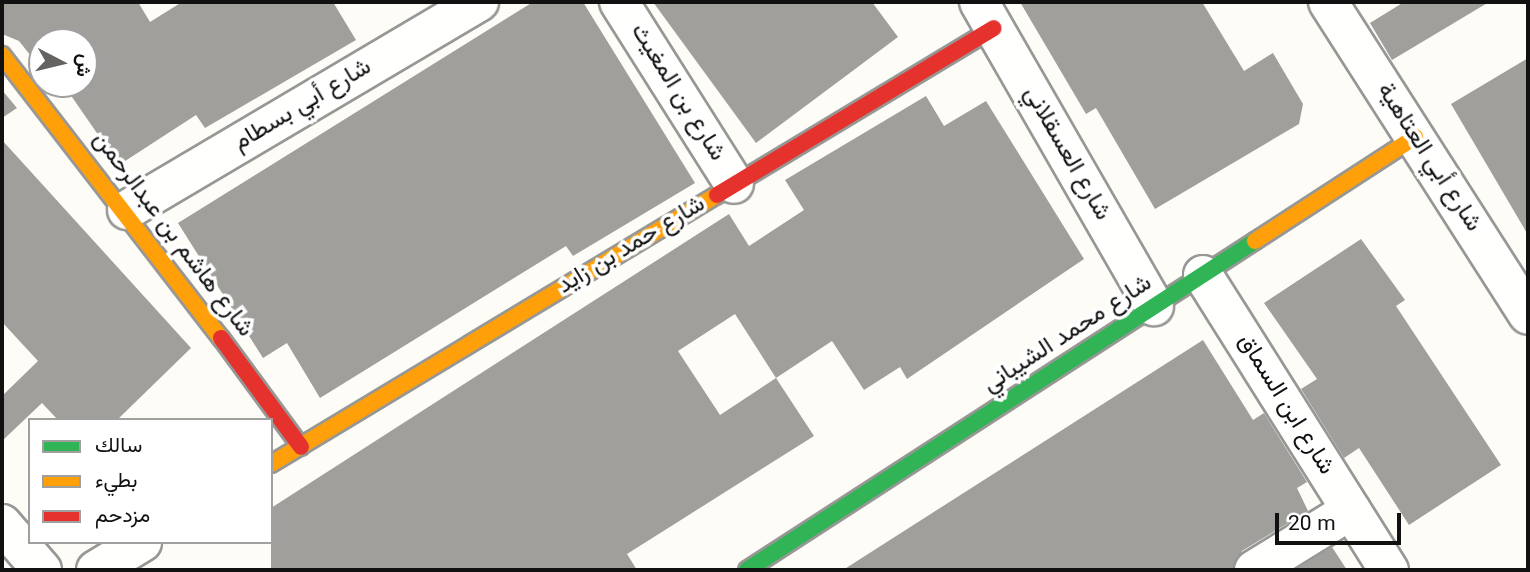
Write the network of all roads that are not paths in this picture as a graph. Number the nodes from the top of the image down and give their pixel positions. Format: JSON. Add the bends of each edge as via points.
{"nodes":[{"id":1,"x":478,"y":2,"type":"edge"},
{"id":2,"x":620,"y":2,"type":"edge"},
{"id":3,"x":1328,"y":2,"type":"edge"},
{"id":4,"x":986,"y":15,"type":"edge"},
{"id":5,"x":2,"y":55,"type":"edge"},
{"id":6,"x":1415,"y":137,"type":"junction"},
{"id":7,"x":734,"y":184,"type":"junction"},
{"id":8,"x":127,"y":209,"type":"junction"},
{"id":9,"x":1203,"y":275,"type":"junction"},
{"id":10,"x":1154,"y":306,"type":"junction"},
{"id":11,"x":1528,"y":315,"type":"edge"},
{"id":12,"x":301,"y":447,"type":"junction"},
{"id":13,"x":273,"y":463,"type":"edge"},
{"id":14,"x":1351,"y":510,"type":"junction"},
{"id":15,"x":2,"y":524,"type":"edge"},
{"id":16,"x":139,"y":544,"type":"edge"},
{"id":17,"x":42,"y":570,"type":"edge"},
{"id":18,"x":96,"y":570,"type":"edge"},
{"id":19,"x":747,"y":570,"type":"edge"},
{"id":20,"x":1254,"y":570,"type":"edge"},
{"id":21,"x":1389,"y":570,"type":"edge"}],
"edges":[{"from":1,"to":8,"type":"street","name":"شارع أبي بسطام"},
{"from":2,"to":7,"type":"street","name":"شارع بن المغيث"},
{"from":3,"to":6,"type":"street","name":"شارع أبي العتاهية"},
{"from":4,"to":7,"type":"street","name":"شارع حمد بن زايد"},
{"from":4,"to":10,"type":"street","name":"شارع العسقلاني"},
{"from":5,"to":8,"type":"street","name":"شارع هاشم بن عبدالرحمن"},
{"from":6,"to":9,"type":"street","name":"شارع محمد الشيباني"},
{"from":6,"to":11,"type":"street","name":"شارع أبي العتاهية"},
{"from":7,"to":12,"type":"street","name":"شارع حمد بن زايد"},
{"from":8,"to":12,"type":"street","name":"شارع هاشم بن عبدالرحمن"},
{"from":9,"to":10,"type":"street","name":"شارع محمد الشيباني"},
{"from":9,"to":14,"type":"street","name":"شارع ابن السماق"},
{"from":10,"to":19,"type":"street","name":"شارع محمد الشيباني"},
{"from":12,"to":13,"type":"street","name":"شارع حمد بن زايد"},
{"from":14,"to":20,"type":"street"},
{"from":14,"to":21,"type":"street","name":"شارع ابن السماق"},
{"from":15,"to":17,"type":"street"},
{"from":16,"to":18,"type":"street"}]}
